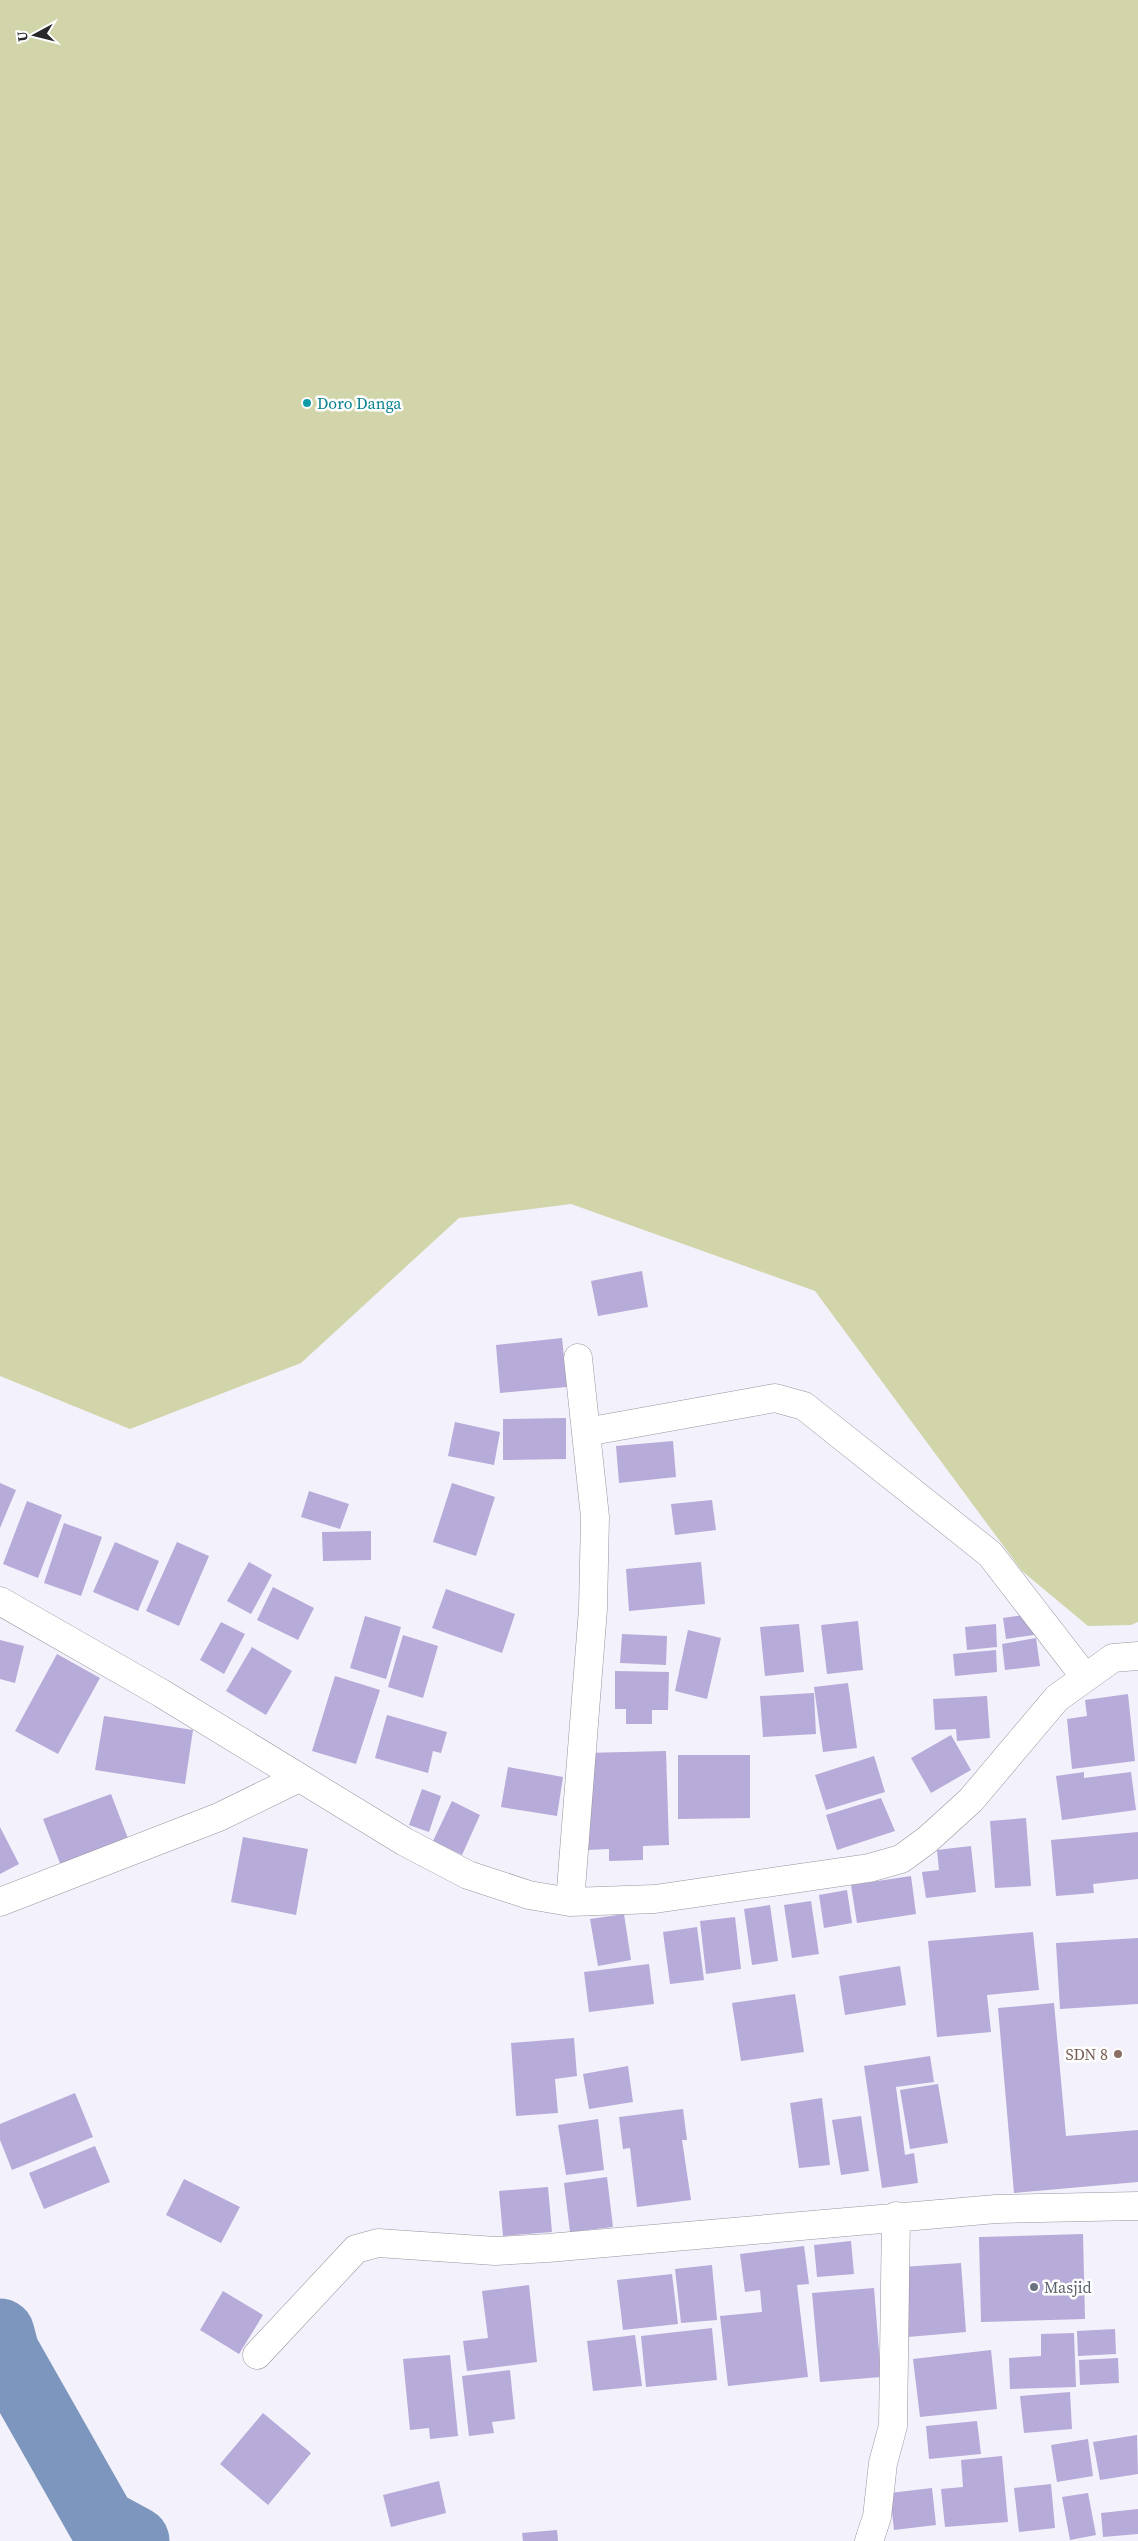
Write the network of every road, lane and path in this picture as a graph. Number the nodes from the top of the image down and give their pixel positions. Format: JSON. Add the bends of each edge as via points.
{"nodes":[{"id":1,"x":578,"y":1358,"type":"dead end"},
{"id":2,"x":586,"y":1432,"type":"junction"},
{"id":3,"x":0,"y":1601,"type":"edge"},
{"id":4,"x":1138,"y":1656,"type":"edge"},
{"id":5,"x":1085,"y":1677,"type":"junction"},
{"id":6,"x":299,"y":1778,"type":"junction"},
{"id":7,"x":0,"y":1902,"type":"edge"},
{"id":8,"x":570,"y":1902,"type":"junction"},
{"id":9,"x":1138,"y":2206,"type":"edge"},
{"id":10,"x":896,"y":2216,"type":"junction"},
{"id":11,"x":257,"y":2355,"type":"dead end"},
{"id":12,"x":869,"y":2541,"type":"edge"}],
"edges":[{"from":1,"to":2,"type":"street"},
{"from":2,"to":5,"type":"street","via":[[775,1398],[804,1406],[990,1554]]},
{"from":2,"to":8,"type":"street","via":[[595,1517],[593,1609]]},
{"from":3,"to":6,"type":"street","via":[[169,1698]]},
{"from":4,"to":5,"type":"street","via":[[1113,1658]]},
{"from":5,"to":8,"type":"street","via":[[1057,1698],[970,1800],[927,1840],[900,1859],[869,1868],[655,1899]]},
{"from":6,"to":7,"type":"street","via":[[219,1817]]},
{"from":6,"to":8,"type":"street","via":[[405,1842],[468,1875],[529,1895]]},
{"from":9,"to":10,"type":"street","via":[[996,2209]]},
{"from":10,"to":11,"type":"street","via":[[548,2248],[495,2250],[378,2243],[350,2252]]},
{"from":10,"to":12,"type":"street","via":[[893,2426],[883,2463],[877,2518]]}]}
